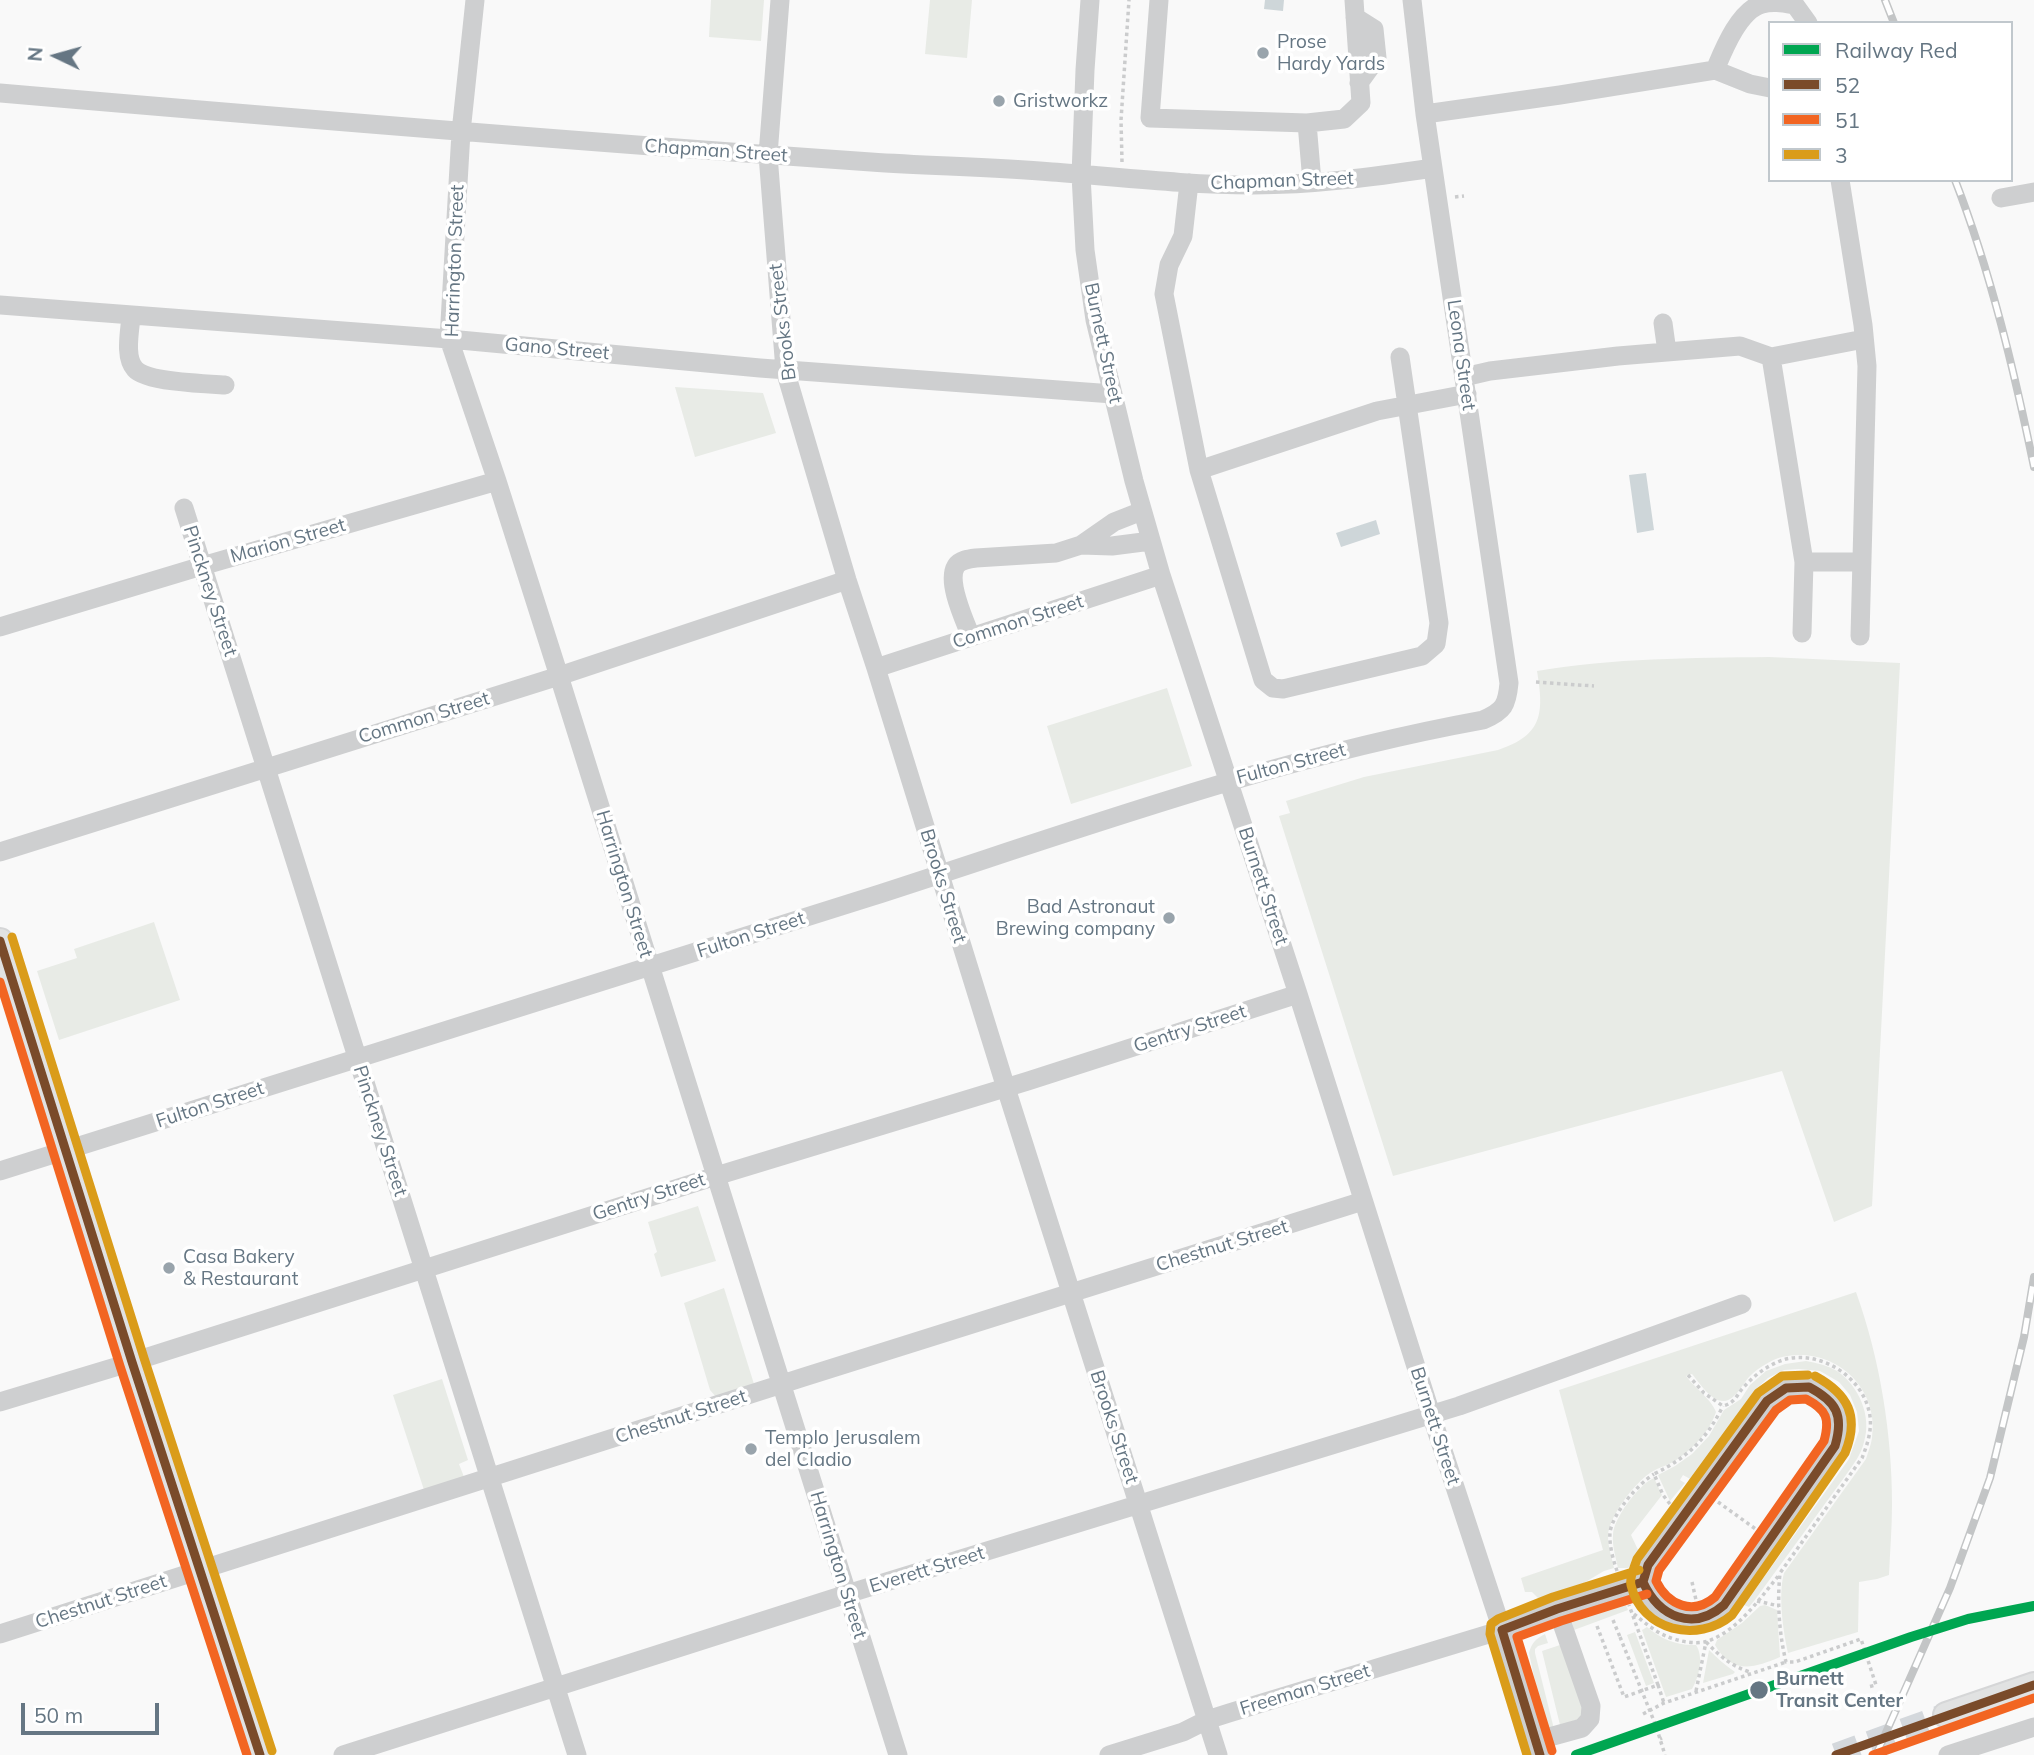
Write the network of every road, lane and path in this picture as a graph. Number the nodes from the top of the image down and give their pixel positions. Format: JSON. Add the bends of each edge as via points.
{"nodes":[{"id":1,"x":475,"y":0,"type":"edge"},
{"id":2,"x":780,"y":0,"type":"edge"},
{"id":3,"x":1090,"y":0,"type":"edge"},
{"id":4,"x":1129,"y":0,"type":"edge"},
{"id":5,"x":1159,"y":0,"type":"edge"},
{"id":6,"x":1412,"y":0,"type":"edge"},
{"id":7,"x":1354,"y":8,"type":"edge"},
{"id":8,"x":1807,"y":21,"type":"edge"},
{"id":9,"x":1715,"y":70,"type":"junction"},
{"id":10,"x":1768,"y":88,"type":"edge"},
{"id":11,"x":0,"y":93,"type":"edge"},
{"id":12,"x":1425,"y":114,"type":"junction"},
{"id":13,"x":1307,"y":123,"type":"junction"},
{"id":14,"x":461,"y":132,"type":"junction"},
{"id":15,"x":768,"y":155,"type":"junction"},
{"id":16,"x":1433,"y":168,"type":"junction"},
{"id":17,"x":1081,"y":175,"type":"junction"},
{"id":18,"x":1122,"y":178,"type":"junction"},
{"id":19,"x":1840,"y":182,"type":"edge"},
{"id":20,"x":1189,"y":183,"type":"junction"},
{"id":21,"x":1312,"y":183,"type":"junction"},
{"id":22,"x":2034,"y":192,"type":"edge"},
{"id":23,"x":2001,"y":198,"type":"dead end"},
{"id":24,"x":0,"y":305,"type":"edge"},
{"id":25,"x":131,"y":316,"type":"junction"},
{"id":26,"x":1663,"y":323,"type":"dead end"},
{"id":27,"x":449,"y":339,"type":"junction"},
{"id":28,"x":1864,"y":339,"type":"junction"},
{"id":29,"x":1667,"y":352,"type":"junction"},
{"id":30,"x":1400,"y":358,"type":"dead end"},
{"id":31,"x":1771,"y":358,"type":"junction"},
{"id":32,"x":785,"y":370,"type":"junction"},
{"id":33,"x":1465,"y":385,"type":"junction"},
{"id":34,"x":225,"y":386,"type":"dead end"},
{"id":35,"x":1113,"y":394,"type":"junction"},
{"id":36,"x":1407,"y":404,"type":"junction"},
{"id":37,"x":1199,"y":470,"type":"junction"},
{"id":38,"x":497,"y":481,"type":"junction"},
{"id":39,"x":184,"y":508,"type":"dead end"},
{"id":40,"x":1142,"y":511,"type":"junction"},
{"id":41,"x":1151,"y":541,"type":"junction"},
{"id":42,"x":1081,"y":545,"type":"junction"},
{"id":43,"x":1804,"y":562,"type":"junction"},
{"id":44,"x":1862,"y":562,"type":"junction"},
{"id":45,"x":202,"y":566,"type":"junction"},
{"id":46,"x":1161,"y":575,"type":"junction"},
{"id":47,"x":847,"y":580,"type":"junction"},
{"id":48,"x":0,"y":627,"type":"edge"},
{"id":49,"x":1802,"y":633,"type":"dead end"},
{"id":50,"x":1860,"y":636,"type":"dead end"},
{"id":51,"x":971,"y":637,"type":"junction"},
{"id":52,"x":876,"y":668,"type":"junction"},
{"id":53,"x":559,"y":676,"type":"junction"},
{"id":54,"x":1536,"y":682,"type":"dead end"},
{"id":55,"x":1594,"y":686,"type":"dead end"},
{"id":56,"x":1503,"y":709,"type":"joint"},
{"id":57,"x":266,"y":768,"type":"junction"},
{"id":58,"x":1229,"y":781,"type":"junction"},
{"id":59,"x":0,"y":852,"type":"edge"},
{"id":60,"x":939,"y":874,"type":"junction"},
{"id":61,"x":0,"y":941,"type":"edge"},
{"id":62,"x":649,"y":967,"type":"junction"},
{"id":63,"x":1298,"y":994,"type":"junction"},
{"id":64,"x":357,"y":1058,"type":"junction"},
{"id":65,"x":1006,"y":1088,"type":"junction"},
{"id":66,"x":66,"y":1151,"type":"junction"},
{"id":67,"x":0,"y":1171,"type":"edge"},
{"id":68,"x":716,"y":1176,"type":"junction"},
{"id":69,"x":1363,"y":1201,"type":"junction"},
{"id":70,"x":424,"y":1269,"type":"junction"},
{"id":71,"x":1072,"y":1293,"type":"junction"},
{"id":72,"x":1742,"y":1304,"type":"dead end"},
{"id":73,"x":132,"y":1362,"type":"junction"},
{"id":74,"x":782,"y":1385,"type":"junction"},
{"id":75,"x":0,"y":1402,"type":"edge"},
{"id":76,"x":1723,"y":1406,"type":"dead end"},
{"id":77,"x":1431,"y":1414,"type":"junction"},
{"id":78,"x":1654,"y":1474,"type":"junction"},
{"id":79,"x":489,"y":1478,"type":"junction"},
{"id":80,"x":1702,"y":1491,"type":"junction"},
{"id":81,"x":1674,"y":1503,"type":"dead end"},
{"id":82,"x":1139,"y":1504,"type":"junction"},
{"id":83,"x":1770,"y":1540,"type":"junction"},
{"id":84,"x":200,"y":1571,"type":"junction"},
{"id":85,"x":1643,"y":1583,"type":"junction"},
{"id":86,"x":1623,"y":1588,"type":"junction"},
{"id":87,"x":847,"y":1594,"type":"junction"},
{"id":88,"x":1757,"y":1601,"type":"dead end"},
{"id":89,"x":1779,"y":1606,"type":"dead end"},
{"id":90,"x":1557,"y":1609,"type":"junction"},
{"id":91,"x":1613,"y":1620,"type":"dead end"},
{"id":92,"x":1597,"y":1626,"type":"dead end"},
{"id":93,"x":1502,"y":1630,"type":"junction"},
{"id":94,"x":0,"y":1634,"type":"edge"},
{"id":95,"x":1786,"y":1662,"type":"dead end"},
{"id":96,"x":1795,"y":1662,"type":"dead end"},
{"id":97,"x":1870,"y":1665,"type":"junction"},
{"id":98,"x":1861,"y":1668,"type":"dead end"},
{"id":99,"x":1751,"y":1673,"type":"junction"},
{"id":100,"x":1658,"y":1685,"type":"junction"},
{"id":101,"x":2034,"y":1685,"type":"edge"},
{"id":102,"x":555,"y":1687,"type":"junction"},
{"id":103,"x":1868,"y":1687,"type":"dead end"},
{"id":104,"x":1696,"y":1691,"type":"junction"},
{"id":105,"x":1664,"y":1703,"type":"junction"},
{"id":106,"x":1649,"y":1712,"type":"junction"},
{"id":107,"x":1946,"y":1715,"type":"tunnel mouth"},
{"id":108,"x":1207,"y":1720,"type":"junction"},
{"id":109,"x":2034,"y":1727,"type":"edge"},
{"id":110,"x":1537,"y":1748,"type":"edge"},
{"id":111,"x":260,"y":1755,"type":"edge"},
{"id":112,"x":343,"y":1755,"type":"edge"},
{"id":113,"x":577,"y":1755,"type":"edge"},
{"id":114,"x":898,"y":1755,"type":"edge"},
{"id":115,"x":1109,"y":1755,"type":"edge"},
{"id":116,"x":1219,"y":1755,"type":"edge"},
{"id":117,"x":1665,"y":1755,"type":"edge"},
{"id":118,"x":1948,"y":1755,"type":"edge"}],
"edges":[{"from":1,"to":14,"type":"street","name":"Harrington Street"},
{"from":2,"to":15,"type":"street","name":"Brooks Street"},
{"from":3,"to":17,"type":"street","name":"Burnett Street"},
{"from":4,"to":18,"type":"path"},
{"from":5,"to":13,"type":"street","via":[[1150,118]]},
{"from":6,"to":12,"type":"street","name":"Leona Street"},
{"from":7,"to":13,"type":"street","via":[[1361,103],[1344,119]]},
{"from":8,"to":9,"type":"street","via":[[1795,5],[1759,4],[1746,14],[1727,42]]},
{"from":9,"to":10,"type":"street"},
{"from":9,"to":12,"type":"street"},
{"from":11,"to":14,"type":"street","name":"Chapman Street"},
{"from":12,"to":16,"type":"street","name":"Leona Street"},
{"from":13,"to":21,"type":"street"},
{"from":14,"to":15,"type":"street","name":"Chapman Street"},
{"from":14,"to":27,"type":"street","name":"Harrington Street"},
{"from":15,"to":17,"type":"street","name":"Chapman Street"},
{"from":15,"to":32,"type":"street","name":"Brooks Street"},
{"from":16,"to":21,"type":"street","name":"Chapman Street"},
{"from":16,"to":33,"type":"street","name":"Leona Street"},
{"from":17,"to":18,"type":"street","name":"Chapman Street"},
{"from":17,"to":35,"type":"street","name":"Burnett Street","via":[[1095,320]]},
{"from":18,"to":20,"type":"street","name":"Chapman Street"},
{"from":19,"to":28,"type":"street"},
{"from":20,"to":21,"type":"street","name":"Chapman Street"},
{"from":20,"to":37,"type":"street","via":[[1183,236],[1169,265],[1164,294]]},
{"from":22,"to":23,"type":"street"},
{"from":24,"to":25,"type":"street","name":"Gano Street"},
{"from":25,"to":27,"type":"street","name":"Gano Street"},
{"from":25,"to":34,"type":"street","via":[[129,346],[135,370],[147,377]]},
{"from":26,"to":29,"type":"street"},
{"from":27,"to":32,"type":"street","name":"Gano Street"},
{"from":27,"to":38,"type":"street","name":"Harrington Street"},
{"from":28,"to":31,"type":"street"},
{"from":28,"to":44,"type":"street"},
{"from":29,"to":31,"type":"street","via":[[1740,346]]},
{"from":29,"to":33,"type":"street","via":[[1490,371]]},
{"from":30,"to":36,"type":"street"},
{"from":31,"to":43,"type":"street"},
{"from":32,"to":35,"type":"street","name":"Gano Street"},
{"from":32,"to":47,"type":"street","name":"Brooks Street"},
{"from":33,"to":36,"type":"street"},
{"from":33,"to":56,"type":"street","name":"Leona Street","via":[[1509,683]]},
{"from":35,"to":40,"type":"street","name":"Burnett Street"},
{"from":36,"to":37,"type":"street"},
{"from":36,"to":37,"type":"street","via":[[1439,623],[1436,644],[1422,656],[1283,689],[1263,680]]},
{"from":38,"to":45,"type":"street","name":"Marion Street"},
{"from":38,"to":53,"type":"street","name":"Harrington Street"},
{"from":39,"to":45,"type":"street","name":"Pinckney Street"},
{"from":40,"to":41,"type":"street","name":"Burnett Street"},
{"from":40,"to":42,"type":"street","via":[[1114,522]]},
{"from":41,"to":42,"type":"street","via":[[1112,547]]},
{"from":41,"to":46,"type":"street","name":"Burnett Street"},
{"from":42,"to":51,"type":"street","via":[[957,564],[953,585]]},
{"from":43,"to":44,"type":"street"},
{"from":43,"to":49,"type":"street"},
{"from":44,"to":50,"type":"street"},
{"from":45,"to":48,"type":"street","name":"Marion Street"},
{"from":45,"to":57,"type":"street","name":"Pinckney Street"},
{"from":46,"to":51,"type":"street","name":"Common Street"},
{"from":46,"to":58,"type":"street","name":"Burnett Street"},
{"from":47,"to":52,"type":"street","name":"Brooks Street"},
{"from":47,"to":53,"type":"street","name":"Common Street"},
{"from":51,"to":52,"type":"street","name":"Common Street"},
{"from":52,"to":60,"type":"street","name":"Brooks Street"},
{"from":53,"to":57,"type":"street","name":"Common Street"},
{"from":53,"to":62,"type":"street","name":"Harrington Street"},
{"from":54,"to":55,"type":"path"},
{"from":56,"to":58,"type":"street","name":"Fulton Street","via":[[1483,720],[1364,744]]},
{"from":57,"to":59,"type":"street","name":"Common Street"},
{"from":57,"to":64,"type":"street","name":"Pinckney Street"},
{"from":58,"to":60,"type":"street","name":"Fulton Street"},
{"from":58,"to":63,"type":"street","name":"Burnett Street"},
{"from":60,"to":62,"type":"street","name":"Fulton Street"},
{"from":60,"to":65,"type":"street","name":"Brooks Street"},
{"from":61,"to":66,"type":"main road"},
{"from":62,"to":64,"type":"street","name":"Fulton Street"},
{"from":62,"to":68,"type":"street","name":"Harrington Street"},
{"from":63,"to":65,"type":"street","name":"Gentry Street"},
{"from":63,"to":69,"type":"street","name":"Burnett Street"},
{"from":64,"to":66,"type":"street","name":"Fulton Street"},
{"from":64,"to":70,"type":"street","name":"Pinckney Street"},
{"from":65,"to":68,"type":"street","name":"Gentry Street"},
{"from":65,"to":71,"type":"street","name":"Brooks Street"},
{"from":66,"to":67,"type":"street","name":"Fulton Street"},
{"from":66,"to":73,"type":"main road"},
{"from":68,"to":70,"type":"street","name":"Gentry Street"},
{"from":68,"to":74,"type":"street","name":"Harrington Street"},
{"from":69,"to":71,"type":"street","name":"Chestnut Street"},
{"from":69,"to":77,"type":"street","name":"Burnett Street"},
{"from":70,"to":73,"type":"street","name":"Gentry Street"},
{"from":70,"to":79,"type":"street","name":"Pinckney Street"},
{"from":71,"to":74,"type":"street","name":"Chestnut Street"},
{"from":71,"to":82,"type":"street","name":"Brooks Street"},
{"from":72,"to":77,"type":"street","name":"Everett Street"},
{"from":73,"to":75,"type":"street","name":"Gentry Street"},
{"from":73,"to":84,"type":"main road"},
{"from":74,"to":79,"type":"street","name":"Chestnut Street"},
{"from":74,"to":87,"type":"street","name":"Harrington Street"},
{"from":76,"to":78,"type":"path","via":[[1690,1452]]},
{"from":77,"to":82,"type":"street","name":"Everett Street"},
{"from":77,"to":93,"type":"street","name":"Burnett Street"},
{"from":78,"to":81,"type":"path","via":[[1668,1504]]},
{"from":78,"to":86,"type":"path","via":[[1629,1498],[1610,1532]]},
{"from":79,"to":84,"type":"street","name":"Chestnut Street"},
{"from":79,"to":102,"type":"street","name":"Pinckney Street"},
{"from":80,"to":83,"type":"path"},
{"from":80,"to":83,"type":"street","via":[[1767,1401],[1786,1388],[1809,1387],[1826,1395],[1841,1428],[1835,1446]]},
{"from":80,"to":85,"type":"street","via":[[1648,1565]]},
{"from":82,"to":87,"type":"street","name":"Everett Street"},
{"from":82,"to":108,"type":"street","name":"Brooks Street"},
{"from":83,"to":85,"type":"street","via":[[1724,1605],[1710,1615],[1692,1619],[1660,1609]]},
{"from":84,"to":94,"type":"street","name":"Chestnut Street"},
{"from":84,"to":111,"type":"main road"},
{"from":85,"to":86,"type":"street","name":"Freeman Street"},
{"from":86,"to":90,"type":"street","name":"Freeman Street"},
{"from":86,"to":100,"type":"path"},
{"from":87,"to":102,"type":"street","name":"Everett Street"},
{"from":87,"to":114,"type":"street","name":"Harrington Street"},
{"from":88,"to":89,"type":"path"},
{"from":90,"to":93,"type":"street","name":"Freeman Street"},
{"from":90,"to":110,"type":"street","via":[[1591,1706],[1590,1719],[1582,1728]]},
{"from":91,"to":106,"type":"path","bridge":true},
{"from":92,"to":100,"type":"path","via":[[1624,1697]]},
{"from":93,"to":108,"type":"street","name":"Freeman Street"},
{"from":93,"to":110,"type":"street","name":"Burnett Street"},
{"from":95,"to":99,"type":"path"},
{"from":96,"to":97,"type":"path","via":[[1861,1639]]},
{"from":97,"to":98,"type":"path"},
{"from":97,"to":103,"type":"path","via":[[1876,1685]]},
{"from":99,"to":104,"type":"path"},
{"from":99,"to":104,"type":"path","via":[[1725,1661],[1706,1642]]},
{"from":100,"to":105,"type":"path"},
{"from":101,"to":107,"type":"main road"},
{"from":102,"to":112,"type":"street","name":"Everett Street"},
{"from":102,"to":113,"type":"street","name":"Pinckney Street"},
{"from":104,"to":105,"type":"path"},
{"from":105,"to":106,"type":"path","bridge":true,"via":[[1643,1714]]},
{"from":106,"to":117,"type":"path","bridge":true},
{"from":108,"to":115,"type":"street","name":"Freeman Street"},
{"from":108,"to":116,"type":"street","name":"Brooks Street"},
{"from":109,"to":118,"type":"street"}]}
